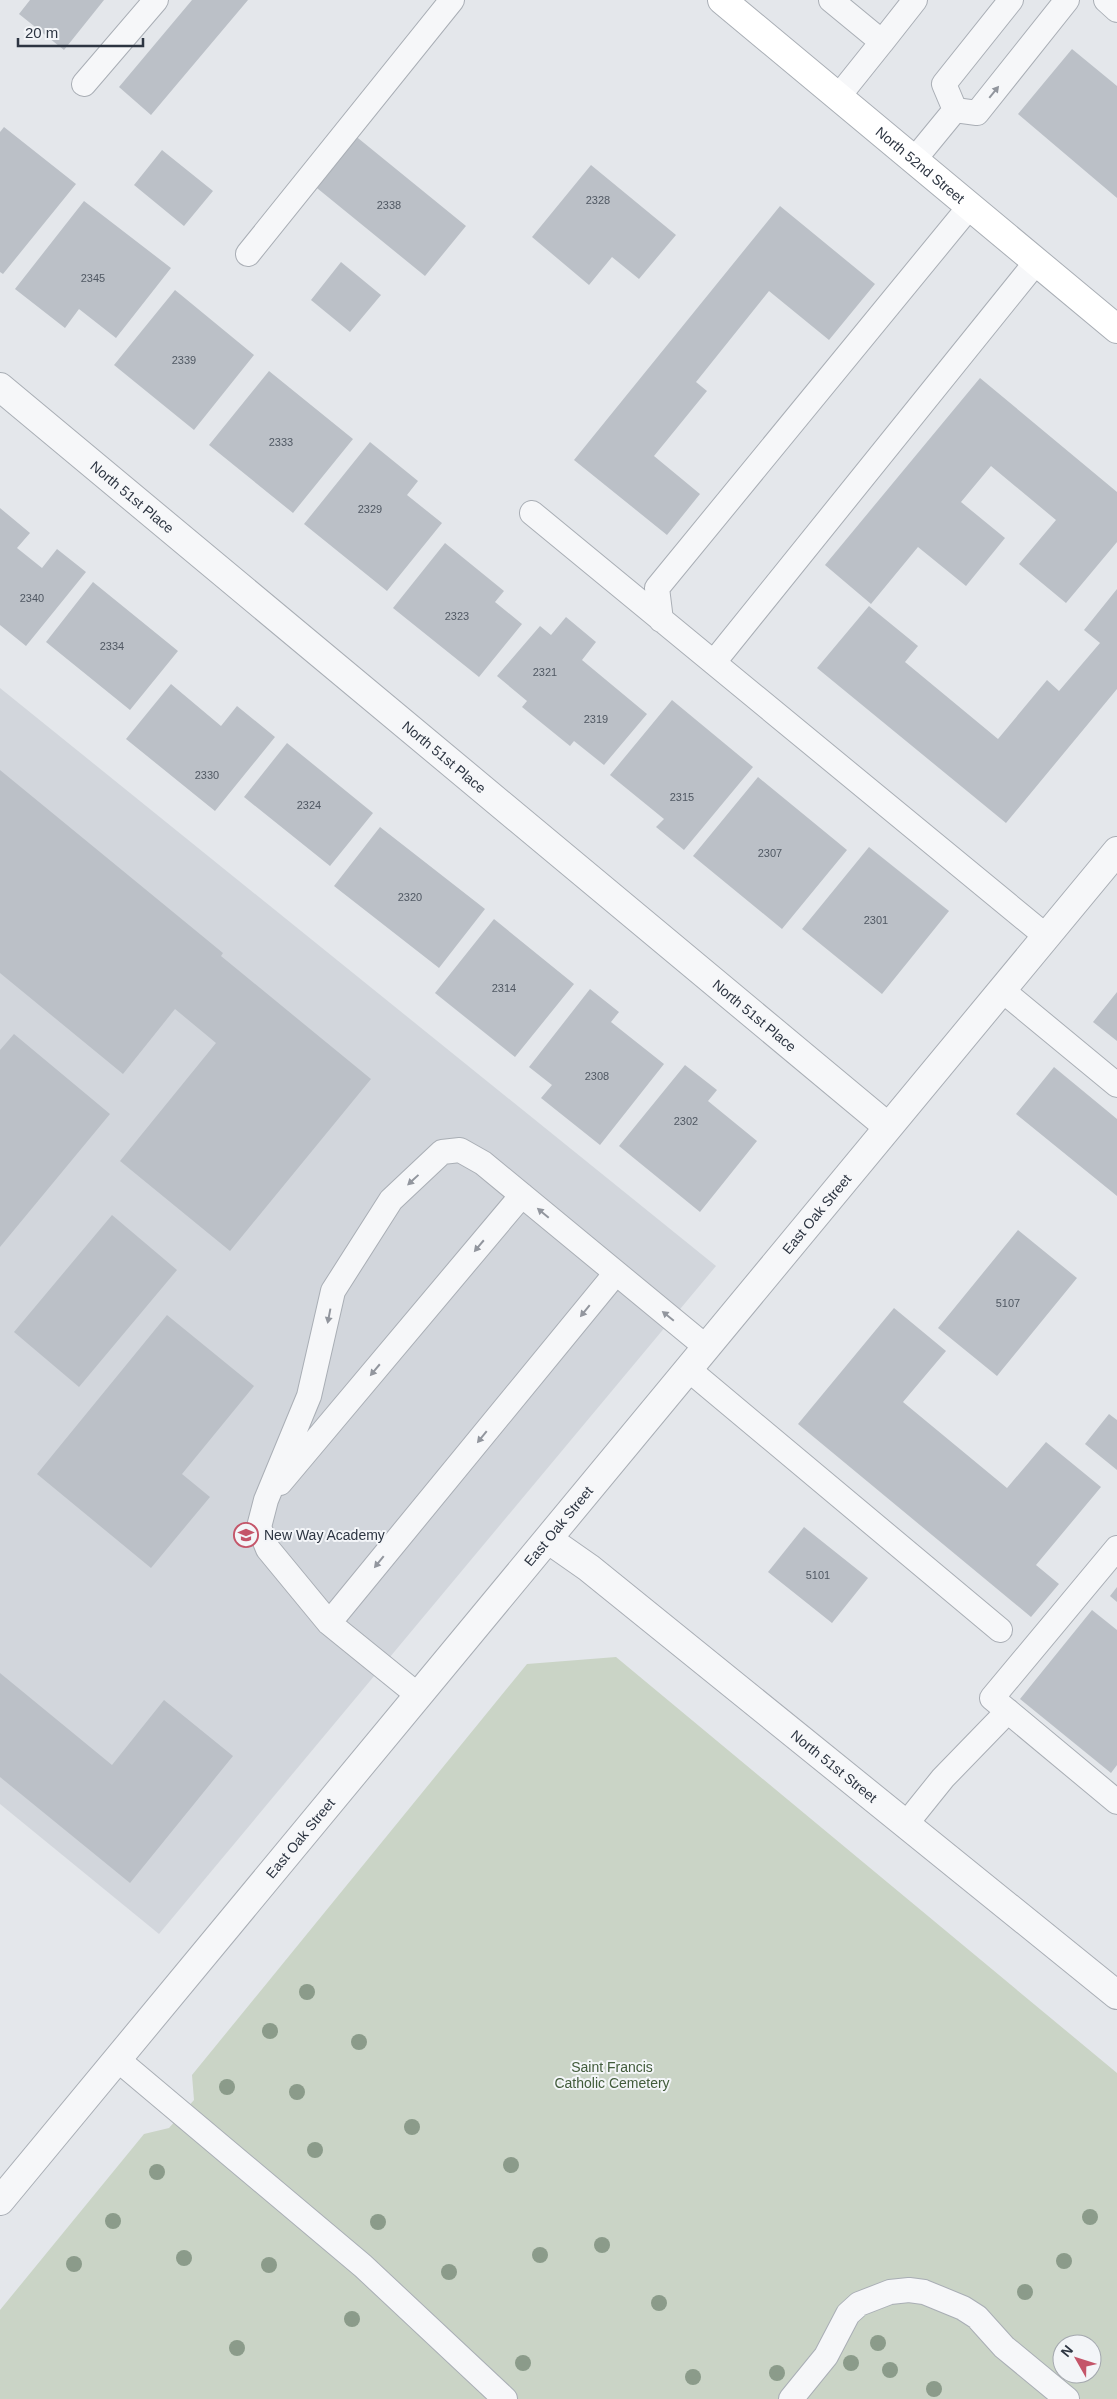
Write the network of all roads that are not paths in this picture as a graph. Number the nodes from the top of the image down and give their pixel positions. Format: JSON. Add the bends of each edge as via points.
{"nodes":[{"id":1,"x":156,"y":0,"type":"edge"},
{"id":2,"x":452,"y":0,"type":"edge"},
{"id":3,"x":722,"y":0,"type":"edge"},
{"id":4,"x":831,"y":0,"type":"edge"},
{"id":5,"x":915,"y":0,"type":"edge"},
{"id":6,"x":1011,"y":0,"type":"edge"},
{"id":7,"x":1067,"y":0,"type":"edge"},
{"id":8,"x":882,"y":42,"type":"junction"},
{"id":9,"x":84,"y":84,"type":"dead end"},
{"id":10,"x":838,"y":97,"type":"junction"},
{"id":11,"x":955,"y":110,"type":"junction"},
{"id":12,"x":914,"y":160,"type":"junction"},
{"id":13,"x":970,"y":206,"type":"junction"},
{"id":14,"x":248,"y":254,"type":"dead end"},
{"id":15,"x":1038,"y":262,"type":"junction"},
{"id":16,"x":1117,"y":329,"type":"edge"},
{"id":17,"x":0,"y":386,"type":"edge"},
{"id":18,"x":532,"y":513,"type":"dead end"},
{"id":19,"x":661,"y":620,"type":"junction"},
{"id":20,"x":714,"y":662,"type":"junction"},
{"id":21,"x":1117,"y":852,"type":"edge"},
{"id":22,"x":1047,"y":937,"type":"junction"},
{"id":23,"x":1002,"y":990,"type":"junction"},
{"id":24,"x":1117,"y":1085,"type":"edge"},
{"id":25,"x":887,"y":1126,"type":"junction"},
{"id":26,"x":522,"y":1195,"type":"junction"},
{"id":27,"x":616,"y":1273,"type":"junction"},
{"id":28,"x":706,"y":1348,"type":"junction"},
{"id":29,"x":688,"y":1369,"type":"junction"},
{"id":30,"x":266,"y":1500,"type":"junction"},
{"id":31,"x":549,"y":1540,"type":"junction"},
{"id":32,"x":1117,"y":1548,"type":"edge"},
{"id":33,"x":329,"y":1623,"type":"junction"},
{"id":34,"x":1000,"y":1630,"type":"dead end"},
{"id":35,"x":419,"y":1696,"type":"junction"},
{"id":36,"x":1008,"y":1711,"type":"junction"},
{"id":37,"x":1117,"y":1802,"type":"edge"},
{"id":38,"x":906,"y":1824,"type":"junction"},
{"id":39,"x":1117,"y":1994,"type":"edge"},
{"id":40,"x":117,"y":2059,"type":"junction"},
{"id":41,"x":0,"y":2201,"type":"edge"},
{"id":42,"x":505,"y":2399,"type":"edge"},
{"id":43,"x":791,"y":2399,"type":"edge"},
{"id":44,"x":1067,"y":2399,"type":"edge"}],
"edges":[{"from":1,"to":9,"type":"lane"},
{"from":2,"to":14,"type":"lane"},
{"from":3,"to":10,"type":"main road","name":"North 52nd Street"},
{"from":4,"to":8,"type":"lane"},
{"from":5,"to":8,"type":"lane"},
{"from":6,"to":11,"type":"lane","via":[[944,84]]},
{"from":11,"to":7,"type":"lane","one_way":true,"via":[[977,113]]},
{"from":8,"to":10,"type":"lane"},
{"from":10,"to":12,"type":"main road","name":"North 52nd Street"},
{"from":11,"to":12,"type":"lane"},
{"from":12,"to":13,"type":"main road","name":"North 52nd Street"},
{"from":13,"to":15,"type":"main road","name":"North 52nd Street"},
{"from":13,"to":19,"type":"lane","via":[[658,588]]},
{"from":15,"to":16,"type":"main road","name":"North 52nd Street"},
{"from":15,"to":20,"type":"lane"},
{"from":17,"to":25,"type":"street","name":"North 51st Place"},
{"from":18,"to":19,"type":"lane"},
{"from":19,"to":20,"type":"lane"},
{"from":20,"to":22,"type":"lane"},
{"from":21,"to":22,"type":"street","name":"East Oak Street"},
{"from":22,"to":23,"type":"street","name":"East Oak Street"},
{"from":23,"to":24,"type":"lane"},
{"from":23,"to":25,"type":"street","name":"East Oak Street"},
{"from":25,"to":28,"type":"street","name":"East Oak Street"},
{"from":27,"to":26,"type":"lane","one_way":true},
{"from":26,"to":30,"type":"lane","one_way":true},
{"from":26,"to":30,"type":"lane","one_way":true,"via":[[483,1163],[460,1150],[442,1152],[391,1200],[333,1291],[309,1396]]},
{"from":28,"to":27,"type":"lane","one_way":true},
{"from":27,"to":33,"type":"lane","one_way":true},
{"from":28,"to":29,"type":"street","name":"East Oak Street"},
{"from":29,"to":31,"type":"street","name":"East Oak Street"},
{"from":29,"to":34,"type":"lane"},
{"from":30,"to":33,"type":"lane","via":[[260,1527],[268,1549]]},
{"from":31,"to":35,"type":"street","name":"East Oak Street"},
{"from":31,"to":38,"type":"street","name":"North 51st Street","via":[[589,1568]]},
{"from":32,"to":36,"type":"lane","via":[[992,1698]]},
{"from":33,"to":35,"type":"lane"},
{"from":35,"to":40,"type":"street","name":"East Oak Street"},
{"from":36,"to":37,"type":"lane"},
{"from":36,"to":38,"type":"lane","via":[[943,1778]]},
{"from":38,"to":39,"type":"street","name":"North 51st Street"},
{"from":40,"to":41,"type":"street","name":"East Oak Street"},
{"from":40,"to":42,"type":"lane","via":[[363,2266]]},
{"from":43,"to":44,"type":"lane","via":[[826,2356],[848,2314],[859,2304],[890,2292],[909,2290],[932,2295],[977,2317],[1004,2347]]}]}
